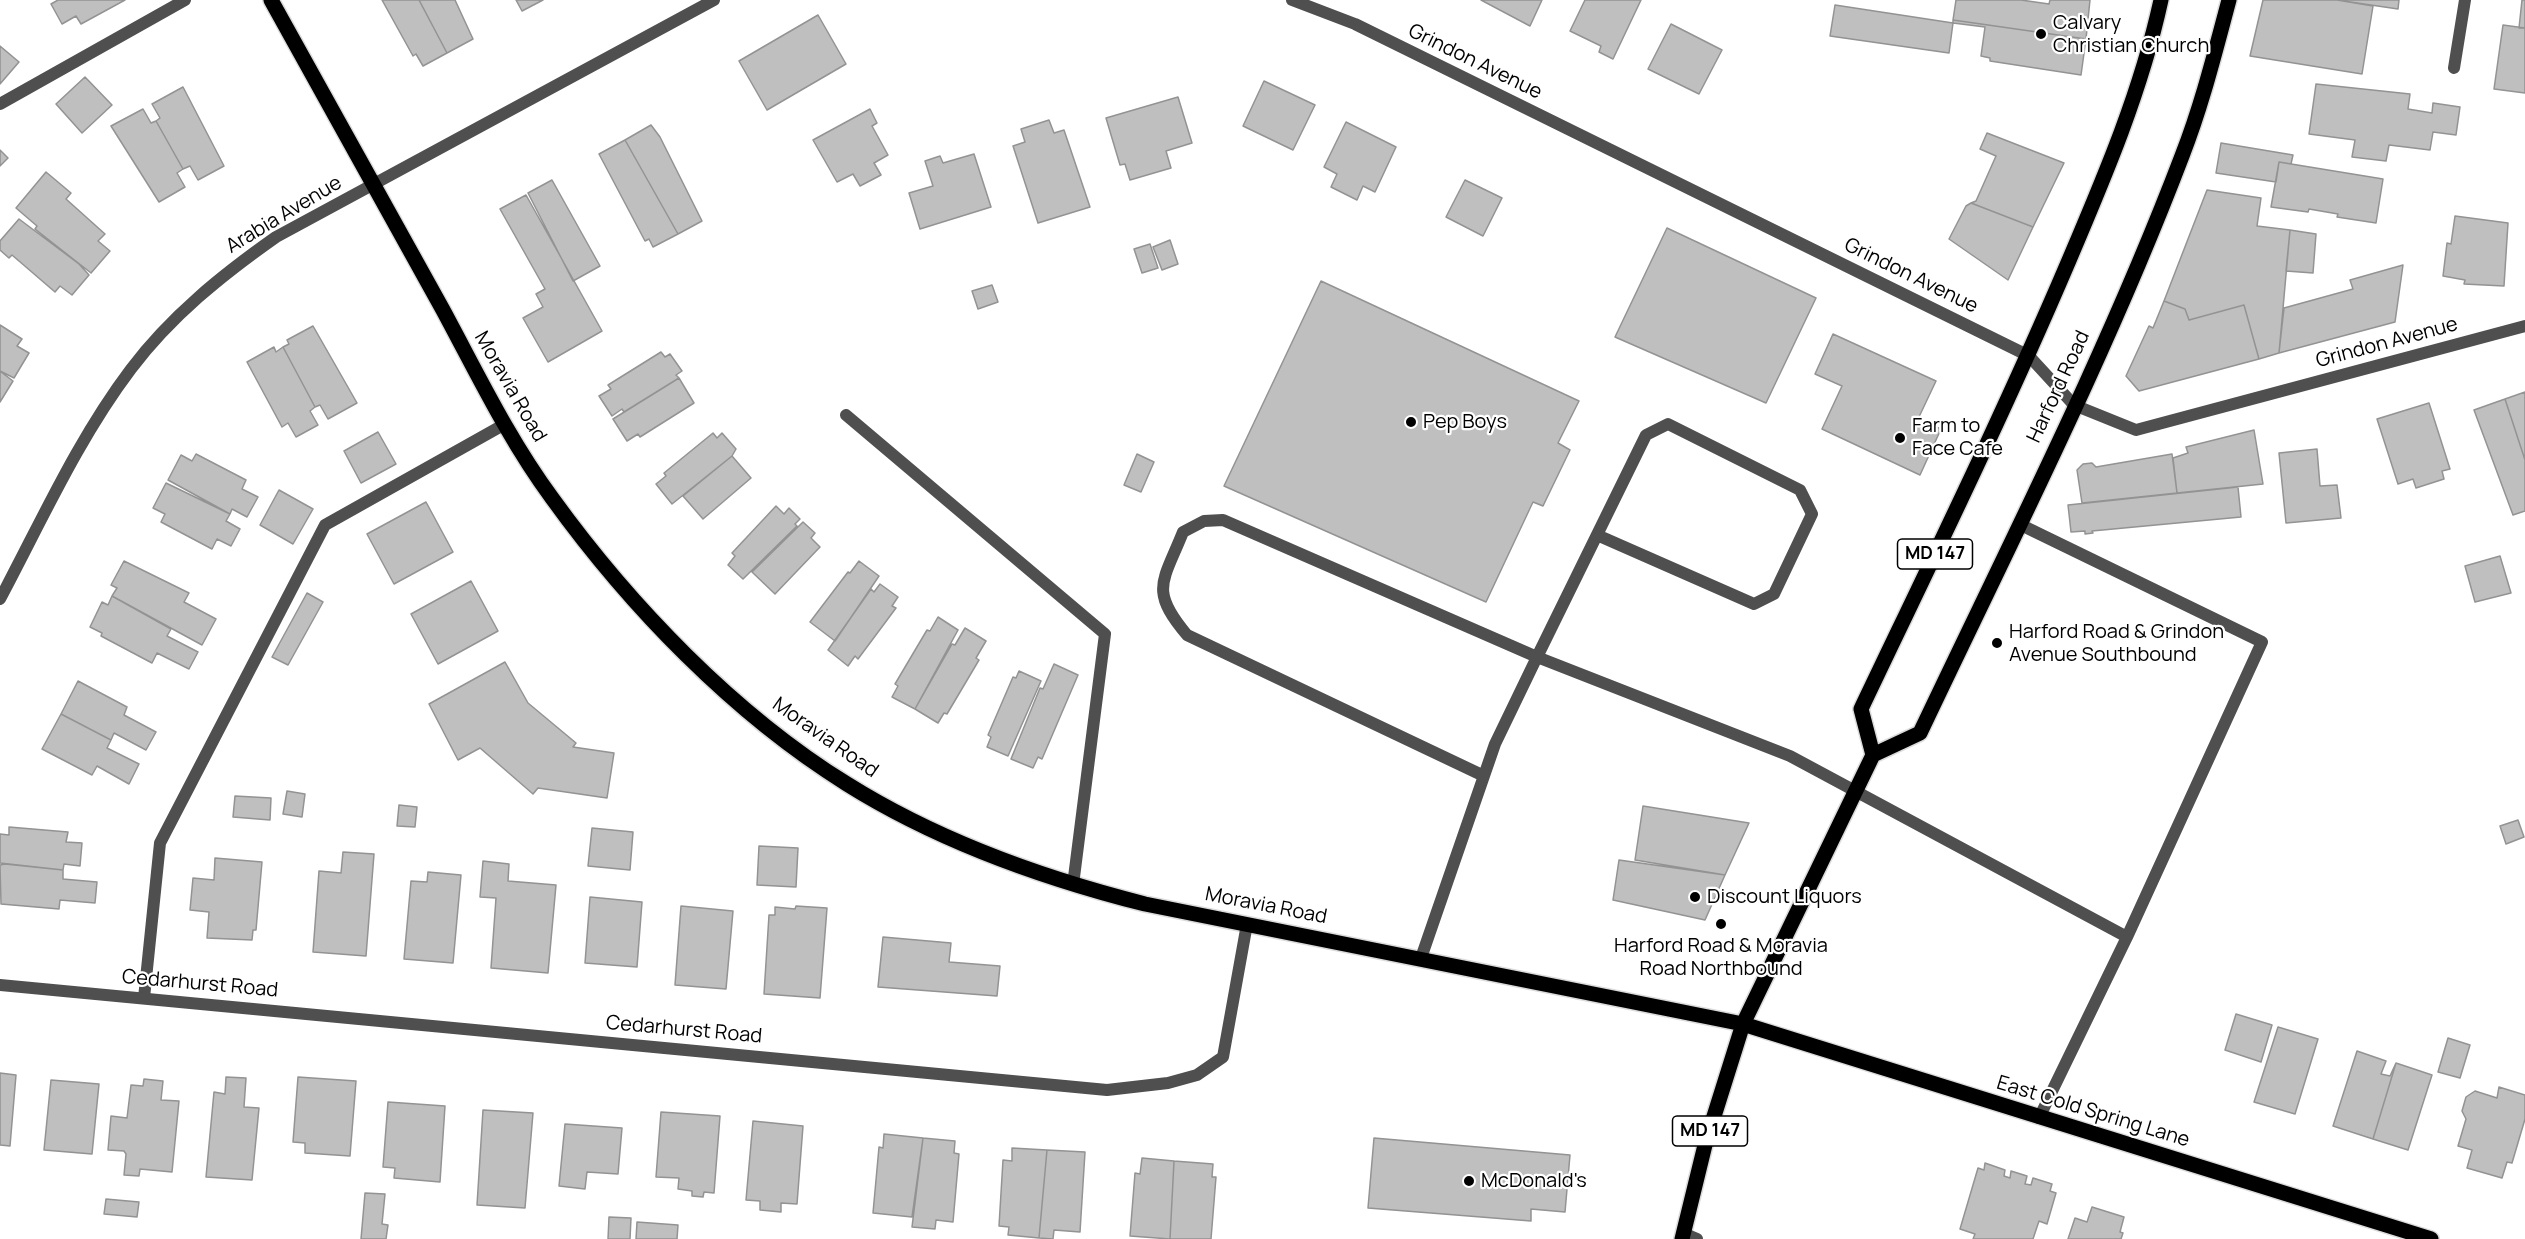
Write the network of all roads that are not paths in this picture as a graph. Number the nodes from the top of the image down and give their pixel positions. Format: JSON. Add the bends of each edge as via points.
{"nodes":[{"id":1,"x":185,"y":0,"type":"edge"},
{"id":2,"x":271,"y":0,"type":"edge"},
{"id":3,"x":714,"y":0,"type":"edge"},
{"id":4,"x":1292,"y":0,"type":"edge"},
{"id":5,"x":2162,"y":0,"type":"edge"},
{"id":6,"x":2229,"y":0,"type":"edge"},
{"id":7,"x":2465,"y":0,"type":"edge"},
{"id":8,"x":2454,"y":68,"type":"dead end"},
{"id":9,"x":0,"y":104,"type":"edge"},
{"id":10,"x":373,"y":184,"type":"junction"},
{"id":11,"x":2525,"y":326,"type":"edge"},
{"id":12,"x":2029,"y":356,"type":"junction"},
{"id":13,"x":2074,"y":405,"type":"junction"},
{"id":14,"x":846,"y":415,"type":"dead end"},
{"id":15,"x":506,"y":424,"type":"junction"},
{"id":16,"x":2019,"y":524,"type":"junction"},
{"id":17,"x":1597,"y":536,"type":"junction"},
{"id":18,"x":0,"y":599,"type":"edge"},
{"id":19,"x":1537,"y":657,"type":"junction"},
{"id":20,"x":1874,"y":755,"type":"junction"},
{"id":21,"x":1484,"y":776,"type":"junction"},
{"id":22,"x":1856,"y":791,"type":"junction"},
{"id":23,"x":1073,"y":885,"type":"junction"},
{"id":24,"x":1247,"y":924,"type":"junction"},
{"id":25,"x":2127,"y":937,"type":"junction"},
{"id":26,"x":1421,"y":958,"type":"junction"},
{"id":27,"x":0,"y":985,"type":"edge"},
{"id":28,"x":144,"y":998,"type":"junction"},
{"id":29,"x":1743,"y":1024,"type":"junction"},
{"id":30,"x":2039,"y":1118,"type":"junction"},
{"id":31,"x":1687,"y":1237,"type":"edge"},
{"id":32,"x":2431,"y":1239,"type":"edge"}],
"edges":[{"from":1,"to":9,"type":"street"},
{"from":2,"to":10,"type":"main road","name":"Moravia Road"},
{"from":3,"to":10,"type":"street","name":"Arabia Avenue"},
{"from":4,"to":12,"type":"street","name":"Grindon Avenue","via":[[1355,24]]},
{"from":5,"to":12,"type":"main road","name":"Harford Road","number":"MD 147","via":[[2134,101]]},
{"from":6,"to":13,"type":"main road","name":"Harford Road","number":"MD 147","via":[[2209,77],[2182,156]]},
{"from":7,"to":8,"type":"street"},
{"from":10,"to":15,"type":"main road","name":"Moravia Road"},
{"from":10,"to":18,"type":"street","name":"Arabia Avenue","via":[[276,237],[219,277],[172,322],[131,369],[96,423]]},
{"from":11,"to":13,"type":"street","name":"Grindon Avenue","via":[[2136,430]]},
{"from":12,"to":13,"type":"street","name":"Grindon Avenue"},
{"from":12,"to":20,"type":"main road","name":"Harford Road","number":"MD 147","via":[[1861,710]]},
{"from":13,"to":16,"type":"main road","name":"Harford Road","number":"MD 147"},
{"from":14,"to":23,"type":"street","via":[[1105,634]]},
{"from":15,"to":23,"type":"main road","name":"Moravia Road","via":[[549,495],[597,558],[711,679],[784,739],[848,784],[916,821],[1007,862]]},
{"from":15,"to":28,"type":"street","via":[[325,525],[160,843]]},
{"from":16,"to":20,"type":"main road","name":"Harford Road","number":"MD 147","via":[[1920,733]]},
{"from":16,"to":25,"type":"street","via":[[2262,642]]},
{"from":17,"to":17,"type":"street","via":[[1646,435],[1668,424],[1800,490],[1812,514],[1774,594],[1754,604]]},
{"from":17,"to":19,"type":"street"},
{"from":19,"to":21,"type":"street"},
{"from":19,"to":21,"type":"street","via":[[1223,520],[1204,521],[1183,532],[1161,587],[1168,613],[1187,635]]},
{"from":19,"to":22,"type":"street","via":[[1790,756]]},
{"from":20,"to":22,"type":"main road","number":"MD 147"},
{"from":21,"to":26,"type":"street"},
{"from":22,"to":25,"type":"street"},
{"from":22,"to":29,"type":"main road","number":"MD 147"},
{"from":23,"to":24,"type":"main road","name":"Moravia Road"},
{"from":24,"to":26,"type":"main road","name":"Moravia Road"},
{"from":24,"to":28,"type":"street","name":"Cedarhurst Road","via":[[1223,1057],[1197,1075],[1168,1083],[1107,1090]]},
{"from":25,"to":30,"type":"street"},
{"from":26,"to":29,"type":"main road","name":"Moravia Road"},
{"from":27,"to":28,"type":"street","name":"Cedarhurst Road"},
{"from":29,"to":30,"type":"main road","name":"East Cold Spring Lane"},
{"from":29,"to":31,"type":"main road","number":"MD 147","via":[[1706,1145]]},
{"from":30,"to":32,"type":"main road","name":"East Cold Spring Lane"}]}
